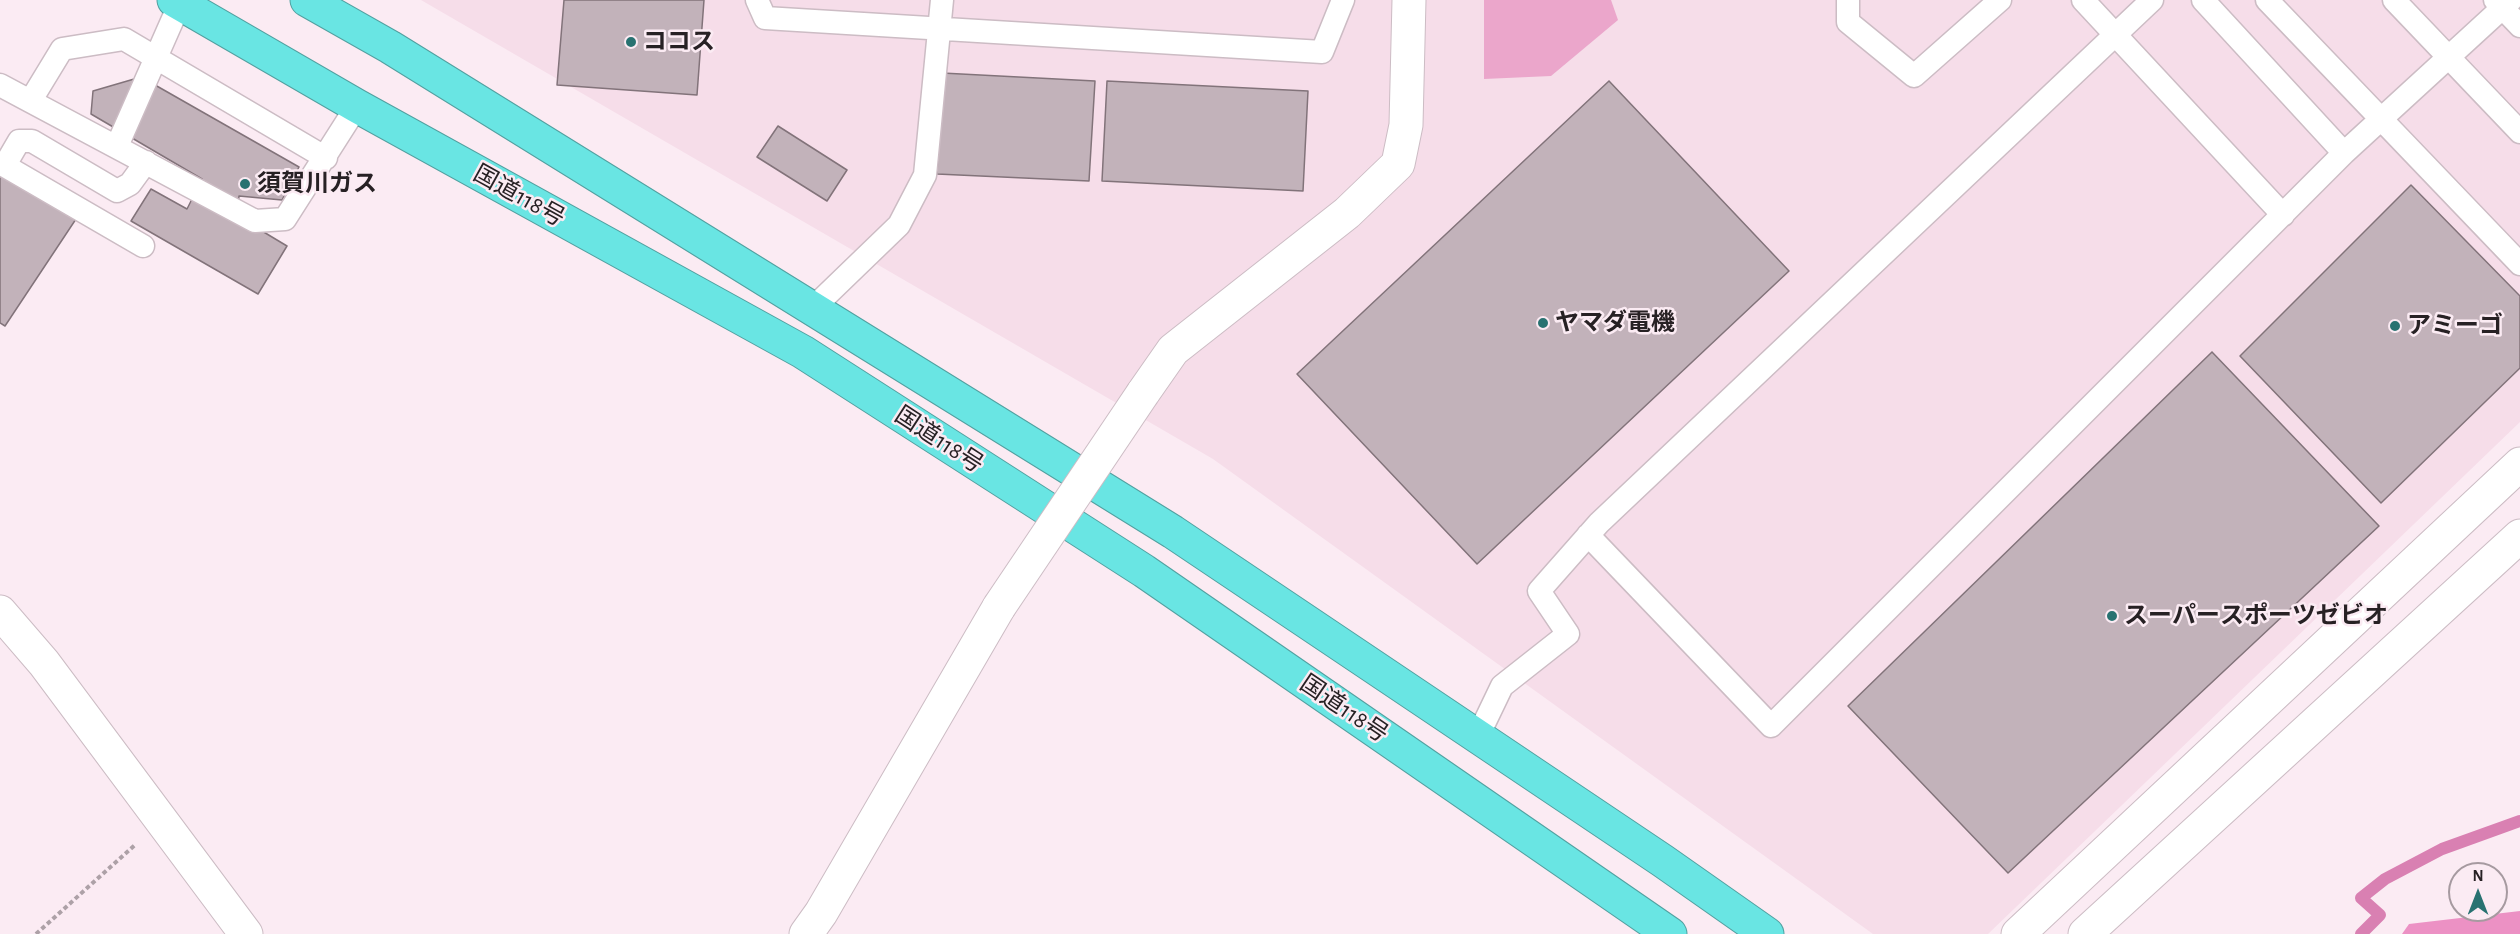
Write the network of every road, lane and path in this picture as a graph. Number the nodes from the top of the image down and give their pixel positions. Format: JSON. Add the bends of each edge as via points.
{"nodes":[{"id":1,"x":307,"y":0,"type":"edge"},
{"id":2,"x":757,"y":0,"type":"edge"},
{"id":3,"x":942,"y":0,"type":"edge"},
{"id":4,"x":1343,"y":0,"type":"edge"},
{"id":5,"x":1409,"y":0,"type":"edge"},
{"id":6,"x":1848,"y":0,"type":"edge"},
{"id":7,"x":2000,"y":0,"type":"edge"},
{"id":8,"x":2083,"y":0,"type":"edge"},
{"id":9,"x":2152,"y":0,"type":"edge"},
{"id":10,"x":2203,"y":0,"type":"edge"},
{"id":11,"x":2267,"y":0,"type":"edge"},
{"id":12,"x":2394,"y":0,"type":"edge"},
{"id":13,"x":177,"y":2,"type":"edge"},
{"id":14,"x":2503,"y":2,"type":"edge"},
{"id":15,"x":2520,"y":26,"type":"edge"},
{"id":16,"x":941,"y":29,"type":"junction"},
{"id":17,"x":2116,"y":35,"type":"junction"},
{"id":18,"x":155,"y":57,"type":"junction"},
{"id":19,"x":2448,"y":58,"type":"junction"},
{"id":20,"x":0,"y":85,"type":"edge"},
{"id":21,"x":31,"y":100,"type":"junction"},
{"id":22,"x":357,"y":106,"type":"junction"},
{"id":23,"x":2381,"y":119,"type":"junction"},
{"id":24,"x":2520,"y":132,"type":"edge"},
{"id":25,"x":117,"y":146,"type":"junction"},
{"id":26,"x":2344,"y":153,"type":"junction"},
{"id":27,"x":326,"y":158,"type":"junction"},
{"id":28,"x":146,"y":162,"type":"junction"},
{"id":29,"x":2,"y":164,"type":"edge"},
{"id":30,"x":2283,"y":215,"type":"junction"},
{"id":31,"x":143,"y":246,"type":"dead end"},
{"id":32,"x":2520,"y":264,"type":"edge"},
{"id":33,"x":812,"y":309,"type":"junction"},
{"id":34,"x":2520,"y":464,"type":"edge"},
{"id":35,"x":1588,"y":535,"type":"junction"},
{"id":36,"x":2520,"y":536,"type":"edge"},
{"id":37,"x":0,"y":612,"type":"edge"},
{"id":38,"x":1478,"y":735,"type":"junction"},
{"id":39,"x":163,"y":820,"type":"junction"},
{"id":40,"x":36,"y":934,"type":"edge"},
{"id":41,"x":246,"y":934,"type":"edge"},
{"id":42,"x":806,"y":934,"type":"edge"},
{"id":43,"x":1670,"y":934,"type":"edge"},
{"id":44,"x":1767,"y":934,"type":"edge"},
{"id":45,"x":2018,"y":934,"type":"edge"},
{"id":46,"x":2085,"y":934,"type":"edge"}],
"edges":[{"from":1,"to":33,"type":"highway","name":"国道118号","via":[[390,47]]},
{"from":2,"to":16,"type":"lane","via":[[765,18]]},
{"from":3,"to":16,"type":"lane"},
{"from":4,"to":16,"type":"lane","via":[[1322,52]]},
{"from":5,"to":42,"type":"street","bridge":true,"via":[[1406,125],[1398,164],[1347,213],[1173,350],[999,607]]},
{"from":6,"to":7,"type":"lane","via":[[1848,22],[1914,76]]},
{"from":8,"to":17,"type":"lane"},
{"from":9,"to":17,"type":"lane"},
{"from":10,"to":26,"type":"lane"},
{"from":11,"to":23,"type":"lane"},
{"from":12,"to":19,"type":"lane"},
{"from":13,"to":18,"type":"lane"},
{"from":13,"to":22,"type":"highway","name":"国道118号"},
{"from":14,"to":15,"type":"lane"},
{"from":14,"to":19,"type":"lane"},
{"from":16,"to":33,"type":"lane","via":[[926,176],[899,225]]},
{"from":17,"to":30,"type":"lane"},
{"from":17,"to":35,"type":"lane"},
{"from":18,"to":21,"type":"lane","via":[[124,39],[62,48]]},
{"from":18,"to":25,"type":"lane"},
{"from":18,"to":27,"type":"lane"},
{"from":19,"to":23,"type":"lane"},
{"from":19,"to":24,"type":"lane"},
{"from":20,"to":21,"type":"lane"},
{"from":21,"to":25,"type":"lane"},
{"from":22,"to":27,"type":"lane"},
{"from":22,"to":43,"type":"highway","name":"国道118号","via":[[803,352],[1144,571]]},
{"from":23,"to":26,"type":"lane"},
{"from":23,"to":32,"type":"lane"},
{"from":25,"to":28,"type":"lane"},
{"from":26,"to":30,"type":"lane"},
{"from":27,"to":28,"type":"lane","via":[[285,219],[255,221]]},
{"from":28,"to":29,"type":"lane","via":[[130,184],[117,191],[32,141],[19,141]]},
{"from":29,"to":31,"type":"lane"},
{"from":30,"to":35,"type":"lane","via":[[1771,726]]},
{"from":33,"to":38,"type":"highway","name":"国道118号","via":[[1173,532]]},
{"from":34,"to":45,"type":"street"},
{"from":35,"to":38,"type":"lane","via":[[1539,591],[1568,634],[1502,686]]},
{"from":36,"to":46,"type":"street"},
{"from":37,"to":39,"type":"street","via":[[44,663]]},
{"from":38,"to":44,"type":"highway","name":"国道118号"},
{"from":39,"to":40,"type":"path"},
{"from":39,"to":41,"type":"street"}]}
